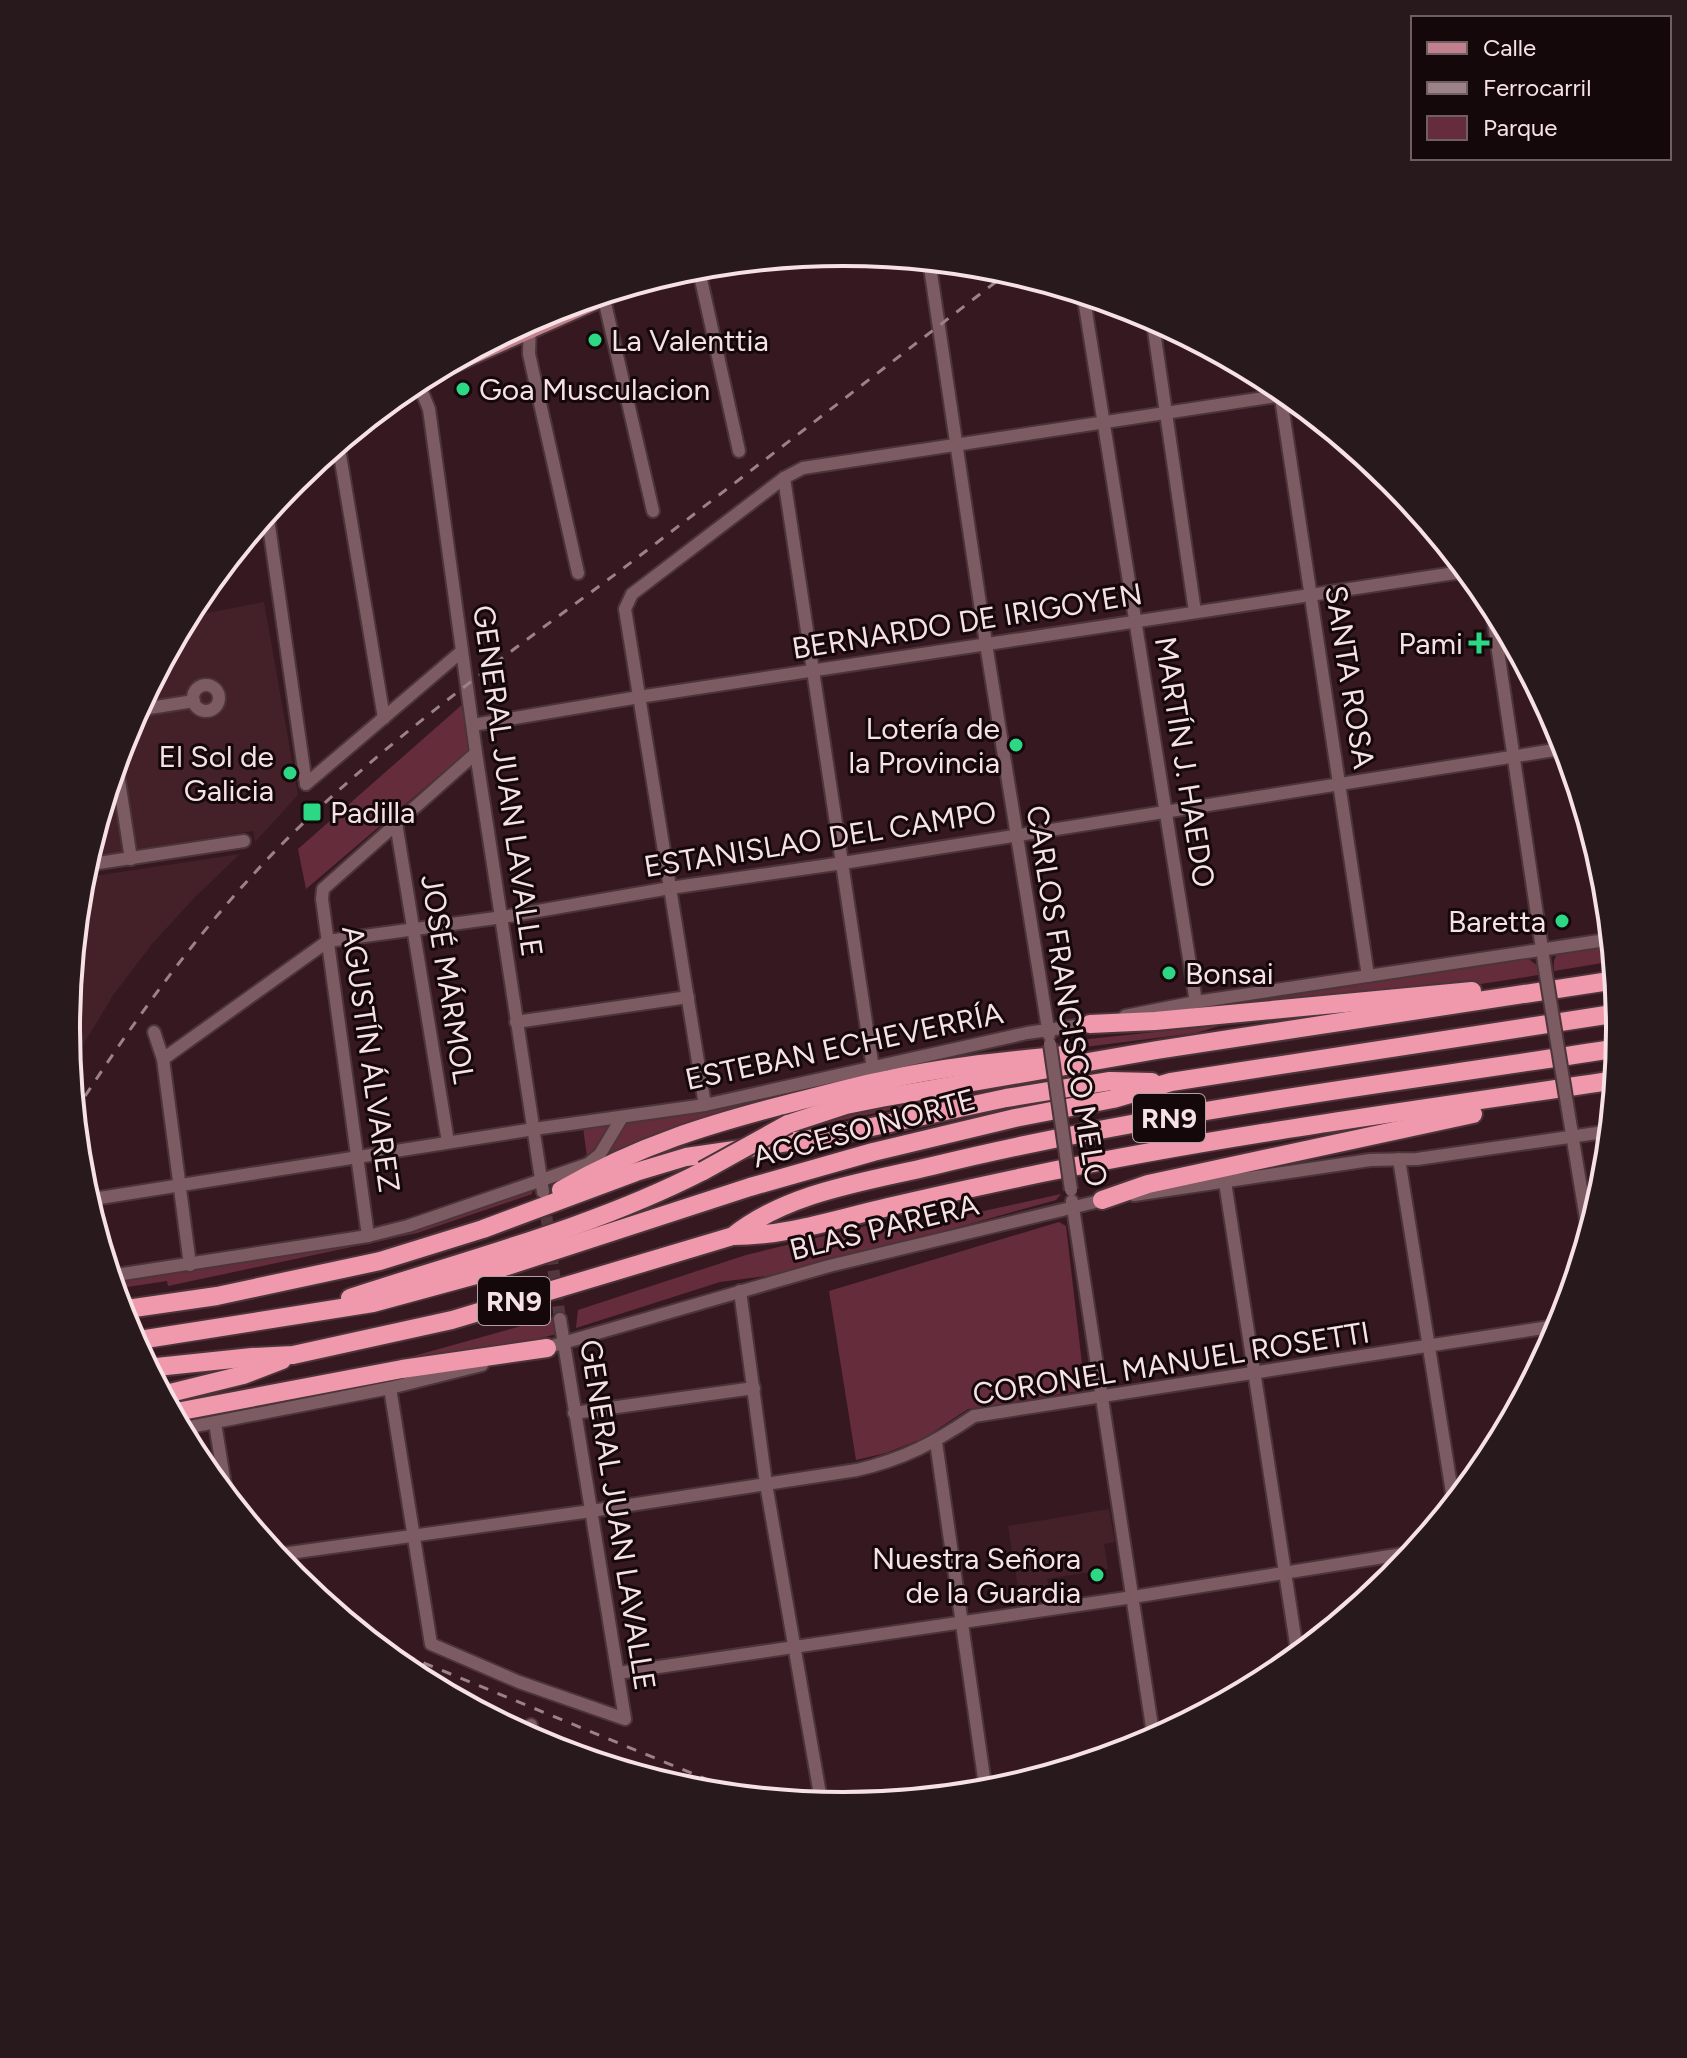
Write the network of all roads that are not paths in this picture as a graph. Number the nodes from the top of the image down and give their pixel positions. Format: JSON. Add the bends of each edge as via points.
{"nodes":[{"id":1,"x":931,"y":271,"type":"edge"},
{"id":2,"x":701,"y":279,"type":"edge"},
{"id":3,"x":605,"y":304,"type":"edge"},
{"id":4,"x":1085,"y":305,"type":"edge"},
{"id":5,"x":1154,"y":332,"type":"edge"},
{"id":6,"x":530,"y":333,"type":"edge"},
{"id":7,"x":422,"y":392,"type":"edge"},
{"id":8,"x":1269,"y":395,"type":"edge"},
{"id":9,"x":1285,"y":406,"type":"edge"},
{"id":10,"x":1165,"y":413,"type":"junction"},
{"id":11,"x":1105,"y":422,"type":"junction"},
{"id":12,"x":958,"y":445,"type":"junction"},
{"id":13,"x":739,"y":451,"type":"dead end"},
{"id":14,"x":340,"y":455,"type":"edge"},
{"id":15,"x":784,"y":478,"type":"junction"},
{"id":16,"x":653,"y":511,"type":"dead end"},
{"id":17,"x":269,"y":526,"type":"edge"},
{"id":18,"x":578,"y":573,"type":"dead end"},
{"id":19,"x":1455,"y":573,"type":"edge"},
{"id":20,"x":1311,"y":595,"type":"junction"},
{"id":21,"x":1195,"y":612,"type":"junction"},
{"id":22,"x":1136,"y":621,"type":"junction"},
{"id":23,"x":1496,"y":632,"type":"edge"},
{"id":24,"x":986,"y":644,"type":"junction"},
{"id":25,"x":462,"y":651,"type":"junction"},
{"id":26,"x":813,"y":670,"type":"junction"},
{"id":27,"x":639,"y":697,"type":"junction"},
{"id":28,"x":194,"y":701,"type":"dead end"},
{"id":29,"x":151,"y":708,"type":"edge"},
{"id":30,"x":384,"y":718,"type":"junction"},
{"id":31,"x":473,"y":725,"type":"junction"},
{"id":32,"x":1554,"y":750,"type":"edge"},
{"id":33,"x":476,"y":753,"type":"junction"},
{"id":34,"x":1515,"y":757,"type":"junction"},
{"id":35,"x":1339,"y":783,"type":"junction"},
{"id":36,"x":120,"y":787,"type":"edge"},
{"id":37,"x":1166,"y":810,"type":"junction"},
{"id":38,"x":396,"y":823,"type":"junction"},
{"id":39,"x":1017,"y":834,"type":"junction"},
{"id":40,"x":244,"y":841,"type":"dead end"},
{"id":41,"x":131,"y":859,"type":"junction"},
{"id":42,"x":99,"y":863,"type":"edge"},
{"id":43,"x":843,"y":863,"type":"junction"},
{"id":44,"x":670,"y":888,"type":"junction"},
{"id":45,"x":503,"y":917,"type":"junction"},
{"id":46,"x":414,"y":930,"type":"junction"},
{"id":47,"x":328,"y":941,"type":"junction"},
{"id":48,"x":1601,"y":941,"type":"edge"},
{"id":49,"x":1541,"y":950,"type":"junction"},
{"id":50,"x":1605,"y":975,"type":"edge"},
{"id":51,"x":1368,"y":976,"type":"junction"},
{"id":52,"x":1605,"y":981,"type":"edge"},
{"id":53,"x":1555,"y":988,"type":"junction"},
{"id":54,"x":688,"y":997,"type":"junction"},
{"id":55,"x":1196,"y":1002,"type":"junction"},
{"id":56,"x":1606,"y":1015,"type":"edge"},
{"id":57,"x":516,"y":1022,"type":"junction"},
{"id":58,"x":1090,"y":1024,"type":"junction"},
{"id":59,"x":1048,"y":1030,"type":"junction"},
{"id":60,"x":154,"y":1032,"type":"dead end"},
{"id":61,"x":1157,"y":1050,"type":"junction"},
{"id":62,"x":1606,"y":1050,"type":"edge"},
{"id":63,"x":163,"y":1059,"type":"junction"},
{"id":64,"x":873,"y":1069,"type":"junction"},
{"id":65,"x":1171,"y":1082,"type":"junction"},
{"id":66,"x":1605,"y":1082,"type":"edge"},
{"id":67,"x":1574,"y":1087,"type":"junction"},
{"id":68,"x":1604,"y":1088,"type":"edge"},
{"id":69,"x":1538,"y":1092,"type":"junction"},
{"id":70,"x":705,"y":1105,"type":"junction"},
{"id":71,"x":621,"y":1119,"type":"junction"},
{"id":72,"x":534,"y":1129,"type":"junction"},
{"id":73,"x":1599,"y":1133,"type":"edge"},
{"id":74,"x":1572,"y":1137,"type":"junction"},
{"id":75,"x":448,"y":1142,"type":"junction"},
{"id":76,"x":358,"y":1157,"type":"junction"},
{"id":77,"x":1399,"y":1159,"type":"junction"},
{"id":78,"x":1225,"y":1182,"type":"junction"},
{"id":79,"x":180,"y":1185,"type":"junction"},
{"id":80,"x":542,"y":1187,"type":"junction"},
{"id":81,"x":99,"y":1198,"type":"edge"},
{"id":82,"x":1102,"y":1200,"type":"junction"},
{"id":83,"x":1072,"y":1206,"type":"junction"},
{"id":84,"x":1585,"y":1211,"type":"edge"},
{"id":85,"x":518,"y":1215,"type":"junction"},
{"id":86,"x":368,"y":1236,"type":"junction"},
{"id":87,"x":733,"y":1236,"type":"junction"},
{"id":88,"x":190,"y":1265,"type":"junction"},
{"id":89,"x":121,"y":1274,"type":"edge"},
{"id":90,"x":740,"y":1291,"type":"junction"},
{"id":91,"x":133,"y":1308,"type":"edge"},
{"id":92,"x":298,"y":1315,"type":"junction"},
{"id":93,"x":560,"y":1319,"type":"tunnel mouth"},
{"id":94,"x":1546,"y":1328,"type":"edge"},
{"id":95,"x":146,"y":1339,"type":"edge"},
{"id":96,"x":555,"y":1346,"type":"junction"},
{"id":97,"x":1427,"y":1347,"type":"junction"},
{"id":98,"x":293,"y":1355,"type":"junction"},
{"id":99,"x":159,"y":1367,"type":"edge"},
{"id":100,"x":1255,"y":1373,"type":"junction"},
{"id":101,"x":390,"y":1388,"type":"junction"},
{"id":102,"x":754,"y":1388,"type":"junction"},
{"id":103,"x":172,"y":1392,"type":"edge"},
{"id":104,"x":1102,"y":1396,"type":"junction"},
{"id":105,"x":182,"y":1411,"type":"edge"},
{"id":106,"x":574,"y":1413,"type":"junction"},
{"id":107,"x":215,"y":1423,"type":"junction"},
{"id":108,"x":192,"y":1427,"type":"edge"},
{"id":109,"x":936,"y":1442,"type":"junction"},
{"id":110,"x":223,"y":1473,"type":"edge"},
{"id":111,"x":766,"y":1484,"type":"junction"},
{"id":112,"x":1452,"y":1490,"type":"edge"},
{"id":113,"x":591,"y":1511,"type":"junction"},
{"id":114,"x":412,"y":1536,"type":"junction"},
{"id":115,"x":289,"y":1553,"type":"edge"},
{"id":116,"x":1397,"y":1555,"type":"edge"},
{"id":117,"x":1284,"y":1571,"type":"junction"},
{"id":118,"x":1133,"y":1597,"type":"junction"},
{"id":119,"x":961,"y":1622,"type":"junction"},
{"id":120,"x":1296,"y":1644,"type":"edge"},
{"id":121,"x":794,"y":1648,"type":"junction"},
{"id":122,"x":618,"y":1673,"type":"junction"},
{"id":123,"x":1152,"y":1727,"type":"edge"},
{"id":124,"x":984,"y":1779,"type":"edge"},
{"id":125,"x":819,"y":1792,"type":"edge"}],
"edges":[{"from":1,"to":12,"type":"street","name":"CARLOS FRANCISCO MELO"},
{"from":2,"to":13,"type":"street"},
{"from":3,"to":16,"type":"street"},
{"from":4,"to":11,"type":"street","name":"MARTÍN J. HAEDO"},
{"from":5,"to":10,"type":"street"},
{"from":6,"to":18,"type":"street","via":[[529,354]]},
{"from":7,"to":25,"type":"street","name":"GENERAL JUAN LAVALLE","via":[[429,409]]},
{"from":8,"to":10,"type":"street"},
{"from":9,"to":20,"type":"street","name":"SANTA ROSA"},
{"from":10,"to":11,"type":"street"},
{"from":10,"to":21,"type":"street"},
{"from":11,"to":12,"type":"street"},
{"from":11,"to":22,"type":"street","name":"MARTÍN J. HAEDO"},
{"from":12,"to":15,"type":"street","via":[[803,468]]},
{"from":12,"to":24,"type":"street","name":"CARLOS FRANCISCO MELO"},
{"from":14,"to":30,"type":"street"},
{"from":15,"to":26,"type":"street"},
{"from":15,"to":27,"type":"street","via":[[632,594],[625,609]]},
{"from":17,"to":30,"type":"street","via":[[306,784]]},
{"from":19,"to":20,"type":"street","name":"BERNARDO DE IRIGOYEN"},
{"from":20,"to":21,"type":"street","name":"BERNARDO DE IRIGOYEN"},
{"from":20,"to":35,"type":"street","name":"SANTA ROSA"},
{"from":21,"to":22,"type":"street","name":"BERNARDO DE IRIGOYEN"},
{"from":22,"to":24,"type":"street","name":"BERNARDO DE IRIGOYEN"},
{"from":22,"to":37,"type":"street","name":"MARTÍN J. HAEDO"},
{"from":23,"to":34,"type":"street"},
{"from":24,"to":26,"type":"street","name":"BERNARDO DE IRIGOYEN"},
{"from":24,"to":39,"type":"street","name":"CARLOS FRANCISCO MELO"},
{"from":25,"to":30,"type":"street"},
{"from":25,"to":31,"type":"street","name":"GENERAL JUAN LAVALLE"},
{"from":26,"to":27,"type":"street","name":"BERNARDO DE IRIGOYEN"},
{"from":26,"to":43,"type":"street"},
{"from":27,"to":31,"type":"street","name":"BERNARDO DE IRIGOYEN"},
{"from":27,"to":44,"type":"street"},
{"from":28,"to":29,"type":"street"},
{"from":31,"to":33,"type":"street","name":"GENERAL JUAN LAVALLE"},
{"from":32,"to":34,"type":"street","name":"ESTANISLAO DEL CAMPO"},
{"from":33,"to":38,"type":"street"},
{"from":33,"to":45,"type":"street","name":"GENERAL JUAN LAVALLE"},
{"from":34,"to":35,"type":"street","name":"ESTANISLAO DEL CAMPO"},
{"from":34,"to":49,"type":"street"},
{"from":35,"to":37,"type":"street","name":"ESTANISLAO DEL CAMPO"},
{"from":35,"to":51,"type":"street","name":"SANTA ROSA"},
{"from":36,"to":41,"type":"street"},
{"from":37,"to":39,"type":"street","name":"ESTANISLAO DEL CAMPO"},
{"from":37,"to":55,"type":"street","name":"MARTÍN J. HAEDO"},
{"from":38,"to":46,"type":"street","name":"JOSÉ MÁRMOL"},
{"from":38,"to":47,"type":"street","name":"AGUSTÍN ÁLVAREZ","via":[[323,889]]},
{"from":39,"to":43,"type":"street","name":"ESTANISLAO DEL CAMPO"},
{"from":39,"to":59,"type":"street","name":"CARLOS FRANCISCO MELO"},
{"from":40,"to":41,"type":"street"},
{"from":41,"to":42,"type":"street"},
{"from":43,"to":44,"type":"street","name":"ESTANISLAO DEL CAMPO"},
{"from":43,"to":64,"type":"street"},
{"from":44,"to":45,"type":"street","name":"ESTANISLAO DEL CAMPO"},
{"from":44,"to":54,"type":"street"},
{"from":45,"to":46,"type":"street","name":"ESTANISLAO DEL CAMPO"},
{"from":45,"to":57,"type":"street","name":"GENERAL JUAN LAVALLE"},
{"from":46,"to":47,"type":"street","name":"ESTANISLAO DEL CAMPO"},
{"from":46,"to":75,"type":"street","name":"JOSÉ MÁRMOL"},
{"from":47,"to":63,"type":"street","name":"ESTANISLAO DEL CAMPO"},
{"from":47,"to":76,"type":"street","name":"AGUSTÍN ÁLVAREZ"},
{"from":48,"to":49,"type":"street","name":"ESTEBAN ECHEVERRÍA"},
{"from":49,"to":51,"type":"street","name":"ESTEBAN ECHEVERRÍA"},
{"from":49,"to":74,"type":"street","bridge":true},
{"from":50,"to":53,"type":"highway"},
{"from":51,"to":55,"type":"street","name":"ESTEBAN ECHEVERRÍA"},
{"from":52,"to":53,"type":"highway"},
{"from":53,"to":58,"type":"highway"},
{"from":53,"to":61,"type":"highway"},
{"from":54,"to":57,"type":"street"},
{"from":54,"to":70,"type":"street"},
{"from":55,"to":58,"type":"street","name":"ESTEBAN ECHEVERRÍA"},
{"from":56,"to":65,"type":"highway","name":"ACCESO NORTE","number":"RN9"},
{"from":57,"to":72,"type":"street","name":"GENERAL JUAN LAVALLE"},
{"from":58,"to":59,"type":"street","name":"ESTEBAN ECHEVERRÍA"},
{"from":59,"to":64,"type":"street","name":"ESTEBAN ECHEVERRÍA"},
{"from":59,"to":83,"type":"street","name":"CARLOS FRANCISCO MELO","bridge":true},
{"from":60,"to":63,"type":"street"},
{"from":61,"to":85,"type":"highway","via":[[1082,1053],[891,1078],[711,1124],[587,1175]]},
{"from":61,"to":92,"type":"highway","bridge":true,"via":[[846,1105],[788,1124],[638,1202]]},
{"from":62,"to":87,"type":"highway","name":"ACCESO NORTE","number":"RN9","via":[[1150,1121],[988,1152],[793,1201]]},
{"from":63,"to":79,"type":"street"},
{"from":64,"to":70,"type":"street","name":"ESTEBAN ECHEVERRÍA"},
{"from":65,"to":85,"type":"highway","via":[[1110,1081],[830,1136],[686,1157]]},
{"from":65,"to":92,"type":"highway","name":"ACCESO NORTE","number":"RN9","via":[[873,1152],[440,1286]]},
{"from":66,"to":67,"type":"highway"},
{"from":67,"to":68,"type":"highway"},
{"from":67,"to":69,"type":"highway"},
{"from":69,"to":82,"type":"highway","via":[[1475,1113],[1148,1184]]},
{"from":69,"to":87,"type":"highway","via":[[1185,1146],[798,1230]]},
{"from":70,"to":71,"type":"street","name":"ESTEBAN ECHEVERRÍA"},
{"from":71,"to":72,"type":"street","name":"ESTEBAN ECHEVERRÍA"},
{"from":71,"to":80,"type":"street","via":[[595,1159]]},
{"from":72,"to":75,"type":"street","name":"ESTEBAN ECHEVERRÍA"},
{"from":72,"to":80,"type":"street","name":"GENERAL JUAN LAVALLE"},
{"from":73,"to":74,"type":"street","name":"BLAS PARERA"},
{"from":74,"to":77,"type":"street","name":"BLAS PARERA"},
{"from":74,"to":84,"type":"street"},
{"from":75,"to":76,"type":"street","name":"ESTEBAN ECHEVERRÍA"},
{"from":76,"to":79,"type":"street","name":"ESTEBAN ECHEVERRÍA"},
{"from":76,"to":86,"type":"street","name":"AGUSTÍN ÁLVAREZ"},
{"from":77,"to":78,"type":"street","name":"BLAS PARERA"},
{"from":77,"to":97,"type":"street"},
{"from":78,"to":82,"type":"street","name":"BLAS PARERA"},
{"from":78,"to":100,"type":"street"},
{"from":79,"to":81,"type":"street","name":"ESTEBAN ECHEVERRÍA"},
{"from":79,"to":88,"type":"street"},
{"from":80,"to":86,"type":"street"},
{"from":82,"to":83,"type":"street","name":"BLAS PARERA"},
{"from":83,"to":90,"type":"street","name":"BLAS PARERA"},
{"from":83,"to":104,"type":"street","name":"CARLOS FRANCISCO MELO"},
{"from":85,"to":91,"type":"highway","via":[[367,1264]]},
{"from":86,"to":88,"type":"street"},
{"from":87,"to":98,"type":"highway","name":"ACCESO NORTE","number":"RN9","via":[[452,1320]]},
{"from":88,"to":89,"type":"street"},
{"from":90,"to":96,"type":"street","name":"BLAS PARERA"},
{"from":90,"to":102,"type":"street"},
{"from":92,"to":95,"type":"highway","name":"ACCESO NORTE","number":"RN9"},
{"from":93,"to":96,"type":"street","name":"GENERAL JUAN LAVALLE"},
{"from":94,"to":97,"type":"street","name":"CORONEL MANUEL ROSETTI"},
{"from":96,"to":101,"type":"street","name":"BLAS PARERA"},
{"from":96,"to":105,"type":"highway"},
{"from":96,"to":106,"type":"street","name":"GENERAL JUAN LAVALLE"},
{"from":97,"to":100,"type":"street","name":"CORONEL MANUEL ROSETTI"},
{"from":97,"to":112,"type":"street"},
{"from":98,"to":99,"type":"highway","name":"ACCESO NORTE","number":"RN9"},
{"from":98,"to":103,"type":"highway","via":[[243,1375]]},
{"from":100,"to":104,"type":"street","name":"CORONEL MANUEL ROSETTI"},
{"from":100,"to":117,"type":"street"},
{"from":101,"to":107,"type":"street","name":"BLAS PARERA"},
{"from":101,"to":114,"type":"street"},
{"from":102,"to":106,"type":"street"},
{"from":102,"to":111,"type":"street"},
{"from":104,"to":109,"type":"street","name":"CORONEL MANUEL ROSETTI","via":[[974,1416]]},
{"from":104,"to":118,"type":"street","name":"CARLOS FRANCISCO MELO"},
{"from":106,"to":113,"type":"street","name":"GENERAL JUAN LAVALLE"},
{"from":107,"to":108,"type":"street","name":"BLAS PARERA"},
{"from":107,"to":110,"type":"street"},
{"from":109,"to":111,"type":"street","name":"CORONEL MANUEL ROSETTI","via":[[887,1463]]},
{"from":109,"to":119,"type":"street"},
{"from":111,"to":113,"type":"street","name":"CORONEL MANUEL ROSETTI"},
{"from":111,"to":121,"type":"street"},
{"from":113,"to":114,"type":"street","name":"CORONEL MANUEL ROSETTI"},
{"from":113,"to":122,"type":"street","name":"GENERAL JUAN LAVALLE"},
{"from":114,"to":115,"type":"street","name":"CORONEL MANUEL ROSETTI"},
{"from":114,"to":122,"type":"street","name":"GENERAL JUAN LAVALLE","via":[[431,1644],[625,1719]]},
{"from":116,"to":117,"type":"street"},
{"from":117,"to":118,"type":"street"},
{"from":117,"to":120,"type":"street"},
{"from":118,"to":119,"type":"street"},
{"from":118,"to":123,"type":"street","name":"CARLOS FRANCISCO MELO"},
{"from":119,"to":121,"type":"street"},
{"from":119,"to":124,"type":"street"},
{"from":121,"to":122,"type":"street"},
{"from":121,"to":125,"type":"street"}]}
